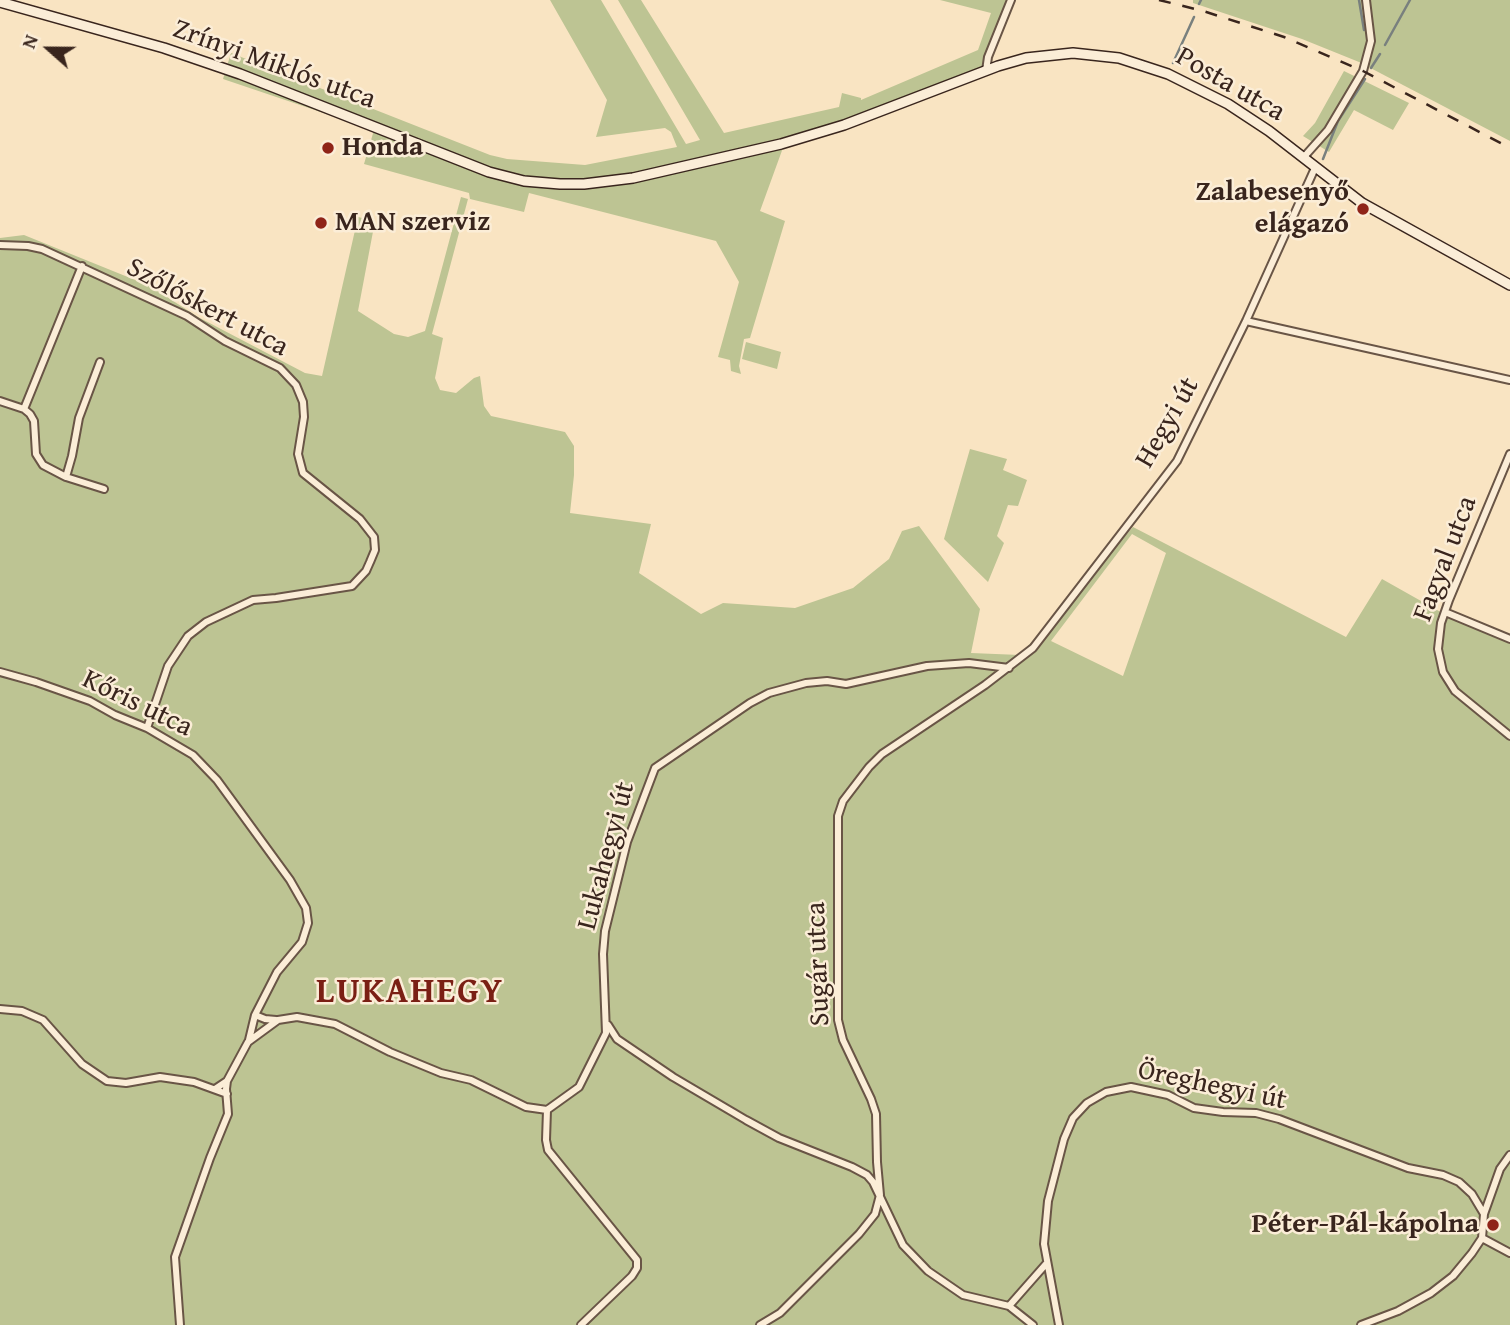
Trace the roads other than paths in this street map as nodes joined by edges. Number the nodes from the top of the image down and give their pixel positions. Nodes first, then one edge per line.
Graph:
1 (1011, 0) edge
2 (1366, 0) edge
3 (0, 2) edge
4 (986, 71) junction
5 (896, 106) joint
6 (1303, 158) junction
7 (1315, 168) junction
8 (0, 245) edge
9 (82, 266) junction
10 (1510, 285) edge
11 (1246, 321) junction
12 (100, 362) dead end
13 (1510, 380) edge
14 (0, 401) edge
15 (24, 410) junction
16 (1510, 454) edge
17 (66, 477) junction
18 (104, 488) dead end
19 (1444, 612) junction
20 (1510, 639) edge
21 (1009, 668) junction
22 (0, 673) edge
23 (147, 728) junction
24 (1510, 736) edge
25 (0, 1009) edge
26 (255, 1014) junction
27 (278, 1020) junction
28 (608, 1024) junction
29 (617, 1039) junction
30 (248, 1042) junction
31 (602, 1042) junction
32 (227, 1081) junction
33 (215, 1089) junction
34 (227, 1094) junction
35 (548, 1110) junction
36 (1510, 1156) edge
37 (880, 1195) junction
38 (1484, 1214) junction
39 (1482, 1238) junction
40 (1510, 1253) edge
41 (1046, 1264) junction
42 (1009, 1306) junction
43 (180, 1325) edge
44 (581, 1325) edge
45 (760, 1325) edge
46 (1033, 1325) edge
47 (1059, 1325) edge
48 (1361, 1325) edge

1 - 4 street
2 - 6 street
3 - 5 main road, Zrínyi Miklós utca
4 - 5 main road, Posta utca
4 - 6 main road, Posta utca
6 - 7 main road, Posta utca
7 - 10 main road, Posta utca
7 - 11 street, Hegyi út
8 - 9 street, Szőlőskert utca
9 - 15 street
9 - 23 street, Szőlőskert utca
11 - 13 street
11 - 21 street, Hegyi út
12 - 17 street
14 - 15 street
15 - 17 street
16 - 19 street, Fagyal utca
17 - 18 street
19 - 20 street
19 - 24 street, Fagyal utca
21 - 28 street, Lukahegyi út
21 - 37 street, Sugár utca
22 - 23 street, Kőris utca
23 - 26 street, Kőris utca
25 - 33 street
26 - 27 street
26 - 30 street
27 - 30 street
27 - 35 street
28 - 29 street
28 - 31 street, Lukahegyi út
29 - 31 street
29 - 37 street
30 - 32 street
31 - 35 street, Lukahegyi út
32 - 33 street
32 - 34 street
33 - 34 street
34 - 43 street
35 - 44 street
36 - 38 street
37 - 42 street
37 - 45 street
38 - 39 street
38 - 41 street, Öreghegyi út
39 - 40 street
39 - 48 street
41 - 42 street
41 - 47 street, Öreghegyi út
42 - 46 street

